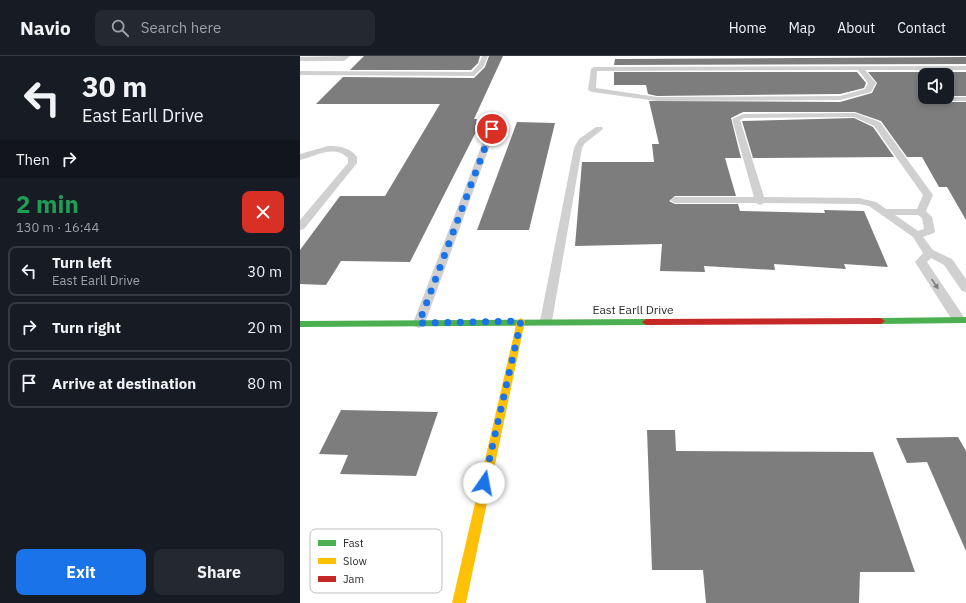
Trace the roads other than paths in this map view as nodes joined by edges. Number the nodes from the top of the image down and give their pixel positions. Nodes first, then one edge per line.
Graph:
1 (347, 56) edge
2 (485, 56) edge
3 (300, 59) edge
4 (966, 68) edge
5 (860, 69) junction
6 (300, 73) edge
7 (954, 99) edge
8 (966, 99) edge
9 (497, 115) dead end
10 (599, 129) dead end
11 (300, 157) edge
12 (676, 200) dead end
13 (760, 202) junction
14 (886, 212) junction
15 (921, 212) junction
16 (300, 227) edge
17 (916, 235) junction
18 (929, 253) junction
19 (966, 288) edge
20 (963, 320) edge
21 (521, 321) junction
22 (546, 321) junction
23 (419, 323) junction
24 (300, 324) edge
25 (459, 603) edge

1 - 3 lane
2 - 6 lane
4 - 5 lane
5 - 5 lane
7 - 8 lane
9 - 23 lane
10 - 22 lane
11 - 16 lane
12 - 13 lane
13 - 14 lane
13 - 15 lane
14 - 15 lane
14 - 17 lane
15 - 17 lane
17 - 18 lane
18 - 19 lane
18 -> 20 lane
20 - 22 street, East Earll Drive
21 - 22 street, East Earll Drive
21 - 23 street, East Earll Drive
21 - 25 street
23 - 24 street, East Earll Drive

